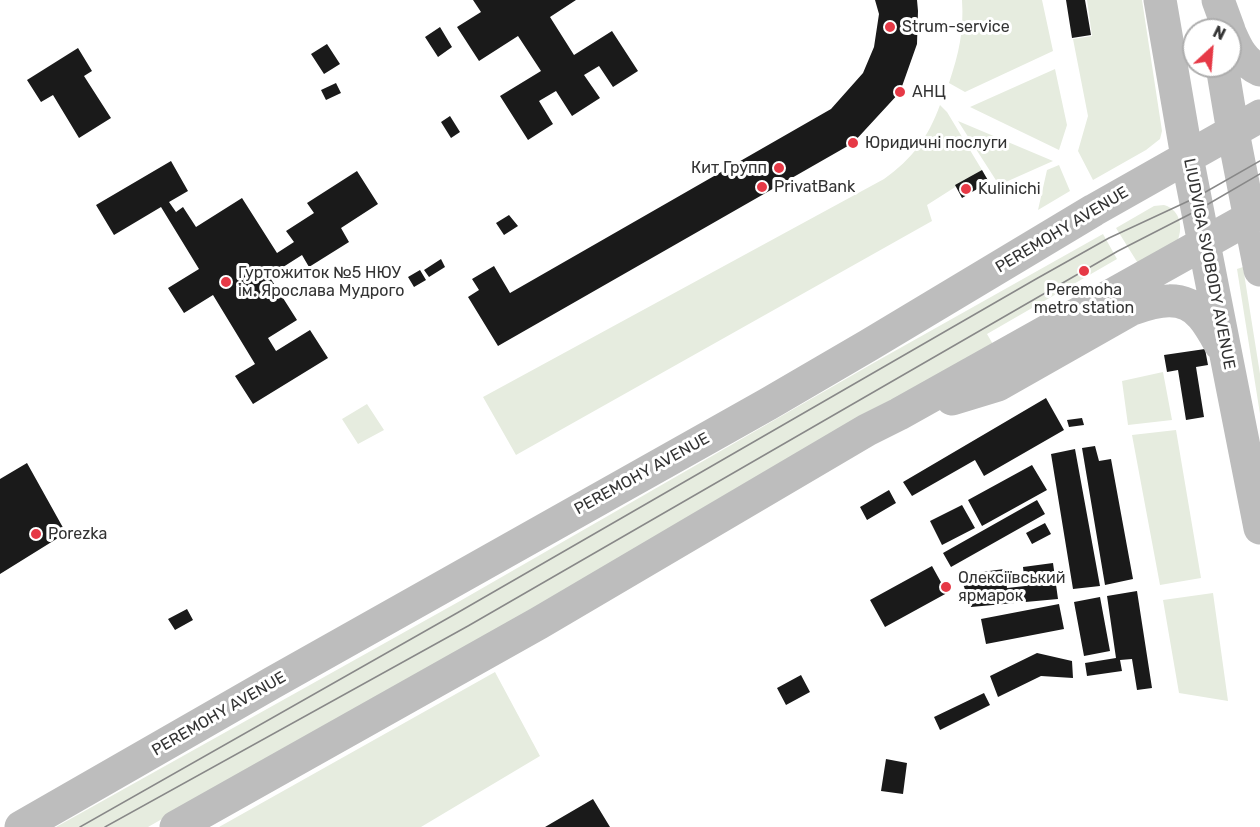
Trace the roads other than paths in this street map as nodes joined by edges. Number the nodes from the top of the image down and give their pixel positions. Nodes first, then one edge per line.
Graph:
1 (1160, 0) edge
2 (1211, 0) edge
3 (1218, 0) edge
4 (1214, 18) edge
5 (1224, 18) edge
6 (1242, 57) edge
7 (1260, 70) edge
8 (1227, 78) edge
9 (1246, 124) edge
10 (1187, 157) junction
11 (1255, 215) edge
12 (1205, 242) junction
13 (1260, 270) edge
14 (1226, 352) junction
15 (899, 414) junction
16 (1260, 528) edge
17 (21, 827) edge
18 (176, 827) edge

1 - 10 main road, LIUDVIGA SVOBODY AVENUE
2 - 4 main road
3 - 5 main road
6 - 7 main road
8 - 9 main road
9 - 10 main road, PEREMOHY AVENUE
9 - 11 main road
10 - 12 main road, LIUDVIGA SVOBODY AVENUE
10 - 17 main road, PEREMOHY AVENUE
11 - 12 main road
11 - 13 main road
12 - 14 main road, LIUDVIGA SVOBODY AVENUE
12 - 15 main road
14 - 15 main road
14 - 16 main road, LIUDVIGA SVOBODY AVENUE
15 - 18 main road

